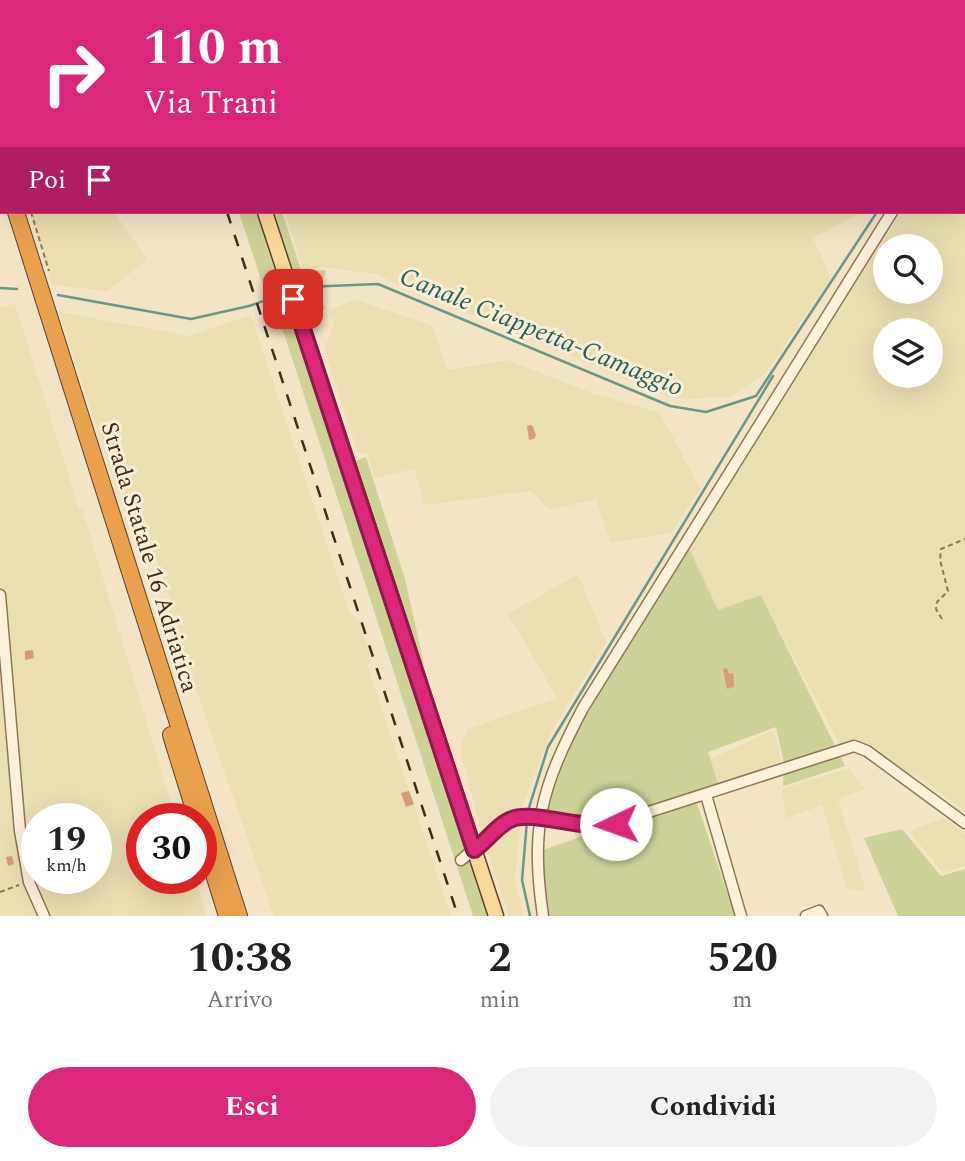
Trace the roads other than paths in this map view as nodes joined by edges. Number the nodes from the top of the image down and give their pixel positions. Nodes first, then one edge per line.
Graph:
1 (8, 214) edge
2 (17, 214) edge
3 (266, 214) edge
4 (891, 214) edge
5 (0, 595) edge
6 (706, 795) junction
7 (192, 803) edge
8 (531, 818) junction
9 (965, 823) edge
10 (474, 850) junction
11 (461, 860) dead end
12 (217, 884) edge
13 (44, 916) edge
14 (227, 916) edge
15 (239, 916) edge
16 (496, 916) edge
17 (543, 916) edge
18 (741, 916) edge
19 (806, 916) edge
20 (822, 916) edge

1 - 7 highway, Strada Statale 16 Adriatica
2 - 15 highway, Strada Statale 16 Adriatica
3 - 10 main road
4 - 8 street
5 - 13 street
6 - 8 street
6 - 9 street
6 - 18 street
8 - 10 street
8 - 17 street
10 - 11 street
10 - 16 main road
12 - 14 highway
19 - 20 street

